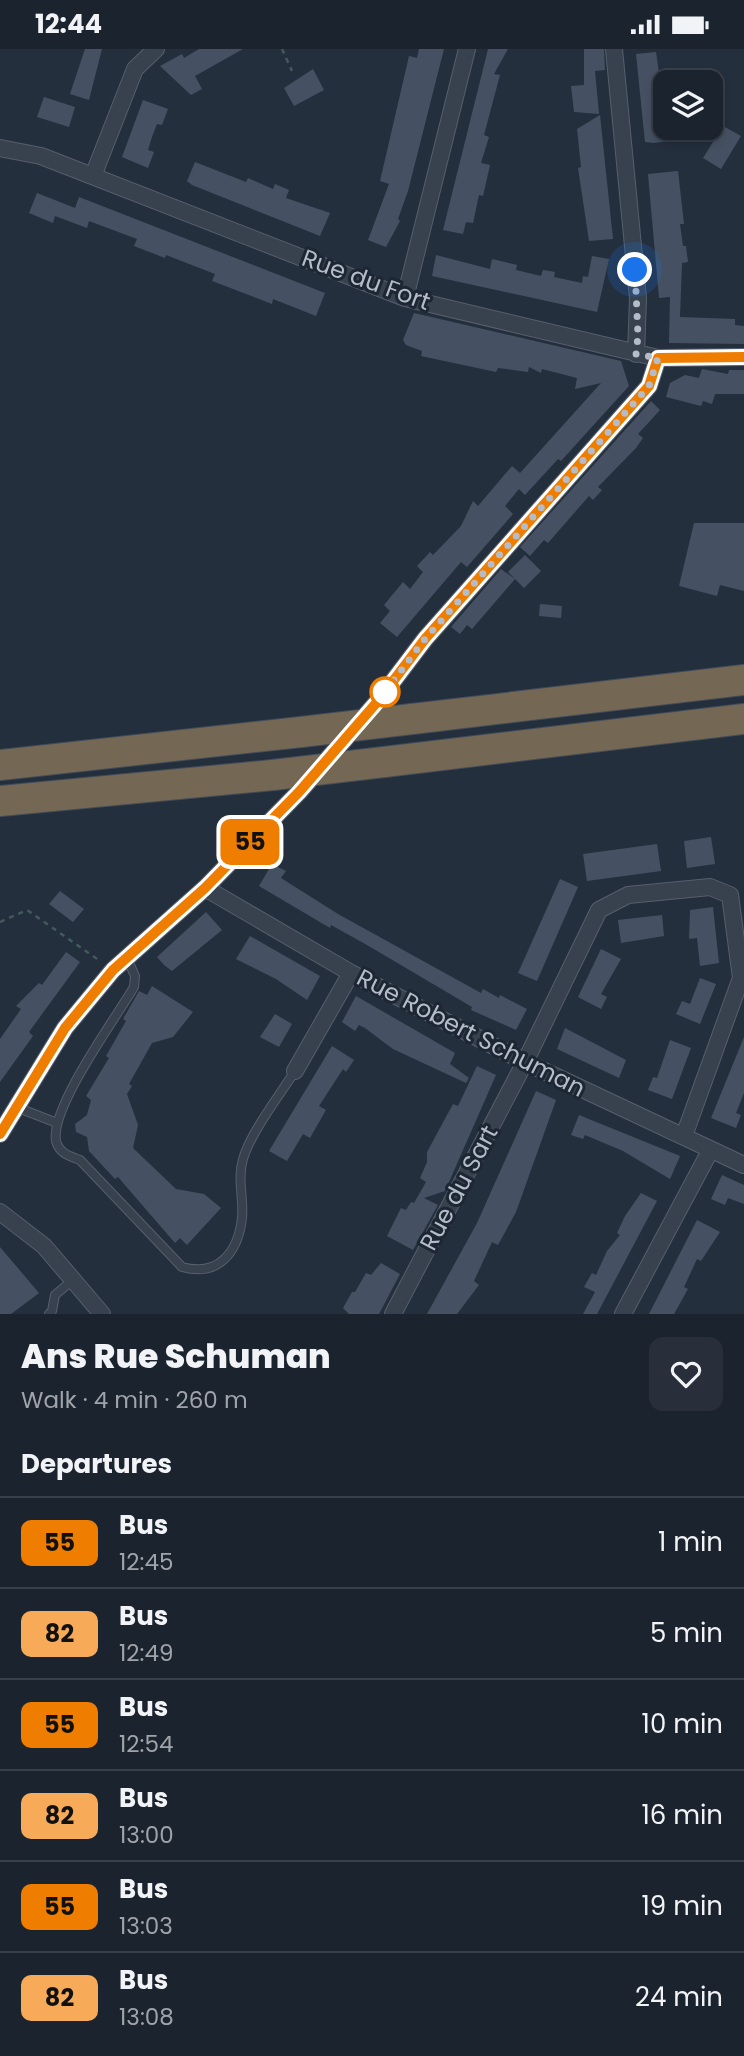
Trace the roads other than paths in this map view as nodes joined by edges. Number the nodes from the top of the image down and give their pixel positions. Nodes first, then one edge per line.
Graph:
1 (156, 49) edge
2 (467, 49) edge
3 (614, 49) edge
4 (0, 148) edge
5 (93, 176) junction
6 (405, 298) junction
7 (636, 354) junction
8 (744, 357) edge
9 (658, 358) junction
10 (744, 680) edge
11 (744, 719) edge
12 (0, 765) edge
13 (0, 801) edge
14 (205, 888) junction
15 (127, 958) junction
16 (351, 973) junction
17 (525, 1062) junction
18 (295, 1071) joint
19 (16, 1107) junction
20 (57, 1123) junction
21 (0, 1134) edge
22 (684, 1136) junction
23 (710, 1151) junction
24 (744, 1165) edge
25 (0, 1212) edge
26 (74, 1279) junction
27 (49, 1314) edge
28 (102, 1314) edge
29 (393, 1314) edge
30 (623, 1314) edge

1 - 5 street
2 - 6 street
3 - 7 street
4 - 5 street, Rue du Fort
5 - 6 street, Rue du Fort
6 - 7 street, Rue du Fort
7 - 9 street, Rue du Fort
8 - 9 street, Rue du Fort
9 - 14 street
10 - 12 highway, bridge
11 - 13 highway, bridge
14 - 15 street
14 - 16 street, Rue Robert Schuman
15 - 19 street
15 - 20 lane
16 - 17 street, Rue Robert Schuman
16 - 18 street
17 - 22 street, Rue Robert Schuman
17 - 22 street, Rue du Sart
17 - 29 street, Rue du Sart
18 - 20 lane
19 - 20 lane
19 - 21 street
22 - 23 street, Rue Robert Schuman
23 - 24 street, Rue Robert Schuman
23 - 30 street
25 - 26 street
26 - 27 lane
26 - 28 street

